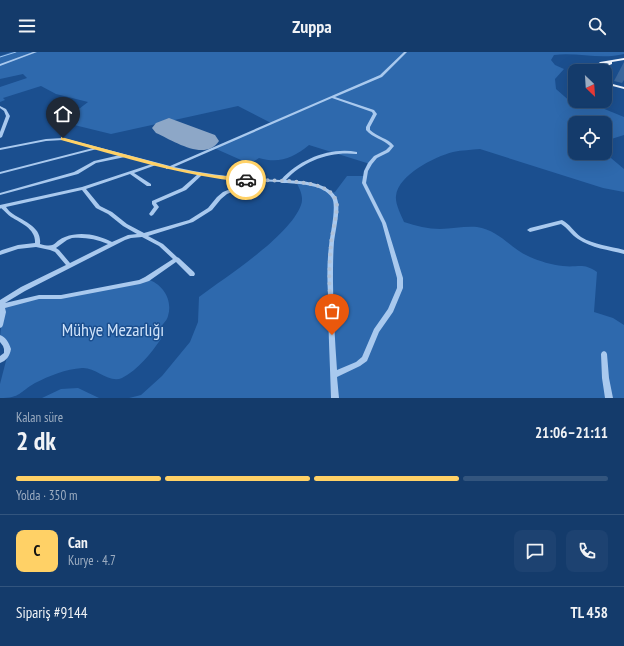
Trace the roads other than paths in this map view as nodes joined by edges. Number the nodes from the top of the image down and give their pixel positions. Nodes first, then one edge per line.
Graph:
1 (36, 52) edge
2 (406, 52) edge
3 (624, 60) edge
4 (600, 64) edge
5 (606, 64) edge
6 (0, 65) edge
7 (612, 86) edge
8 (624, 89) edge
9 (332, 97) junction
10 (0, 107) edge
11 (0, 137) edge
12 (99, 148) junction
13 (0, 149) edge
14 (356, 153) dead end
15 (126, 156) junction
16 (155, 164) junction
17 (168, 168) junction
18 (0, 172) edge
19 (131, 173) junction
20 (200, 175) junction
21 (254, 180) junction
22 (282, 182) junction
23 (149, 185) dead end
24 (83, 188) junction
25 (0, 194) edge
26 (1, 207) edge
27 (151, 214) dead end
28 (530, 230) dead end
29 (145, 235) junction
30 (111, 244) junction
31 (36, 245) junction
32 (50, 248) junction
33 (624, 252) edge
34 (0, 253) edge
35 (177, 259) junction
36 (70, 265) junction
37 (192, 274) dead end
38 (1, 304) edge
39 (0, 325) edge
40 (0, 338) edge
41 (604, 354) dead end
42 (0, 360) edge
43 (333, 375) junction
44 (335, 398) edge
45 (609, 398) edge

1 - 6 street
2 - 9 street
3 - 4 main road
3 - 5 main road
7 - 8 main road
9 - 17 street
9 - 43 street
10 - 11 street
12 - 13 street
12 - 15 street
12 - 18 street
14 - 22 street
15 - 16 street
15 - 25 street
16 - 17 street
16 - 19 street
17 - 20 street
19 - 23 street
19 - 24 street
20 - 21 street
20 - 27 street
21 - 22 street
21 - 29 street
22 - 43 street
24 - 26 street
24 - 29 street
26 - 31 street
28 - 33 street
29 - 30 street
29 - 35 street
30 - 32 street
30 - 36 street
31 - 32 street
31 - 34 street
32 - 36 street
35 - 37 street
35 - 38 street
36 - 38 street
38 - 39 street
40 - 42 street
41 - 45 street
43 - 44 street

